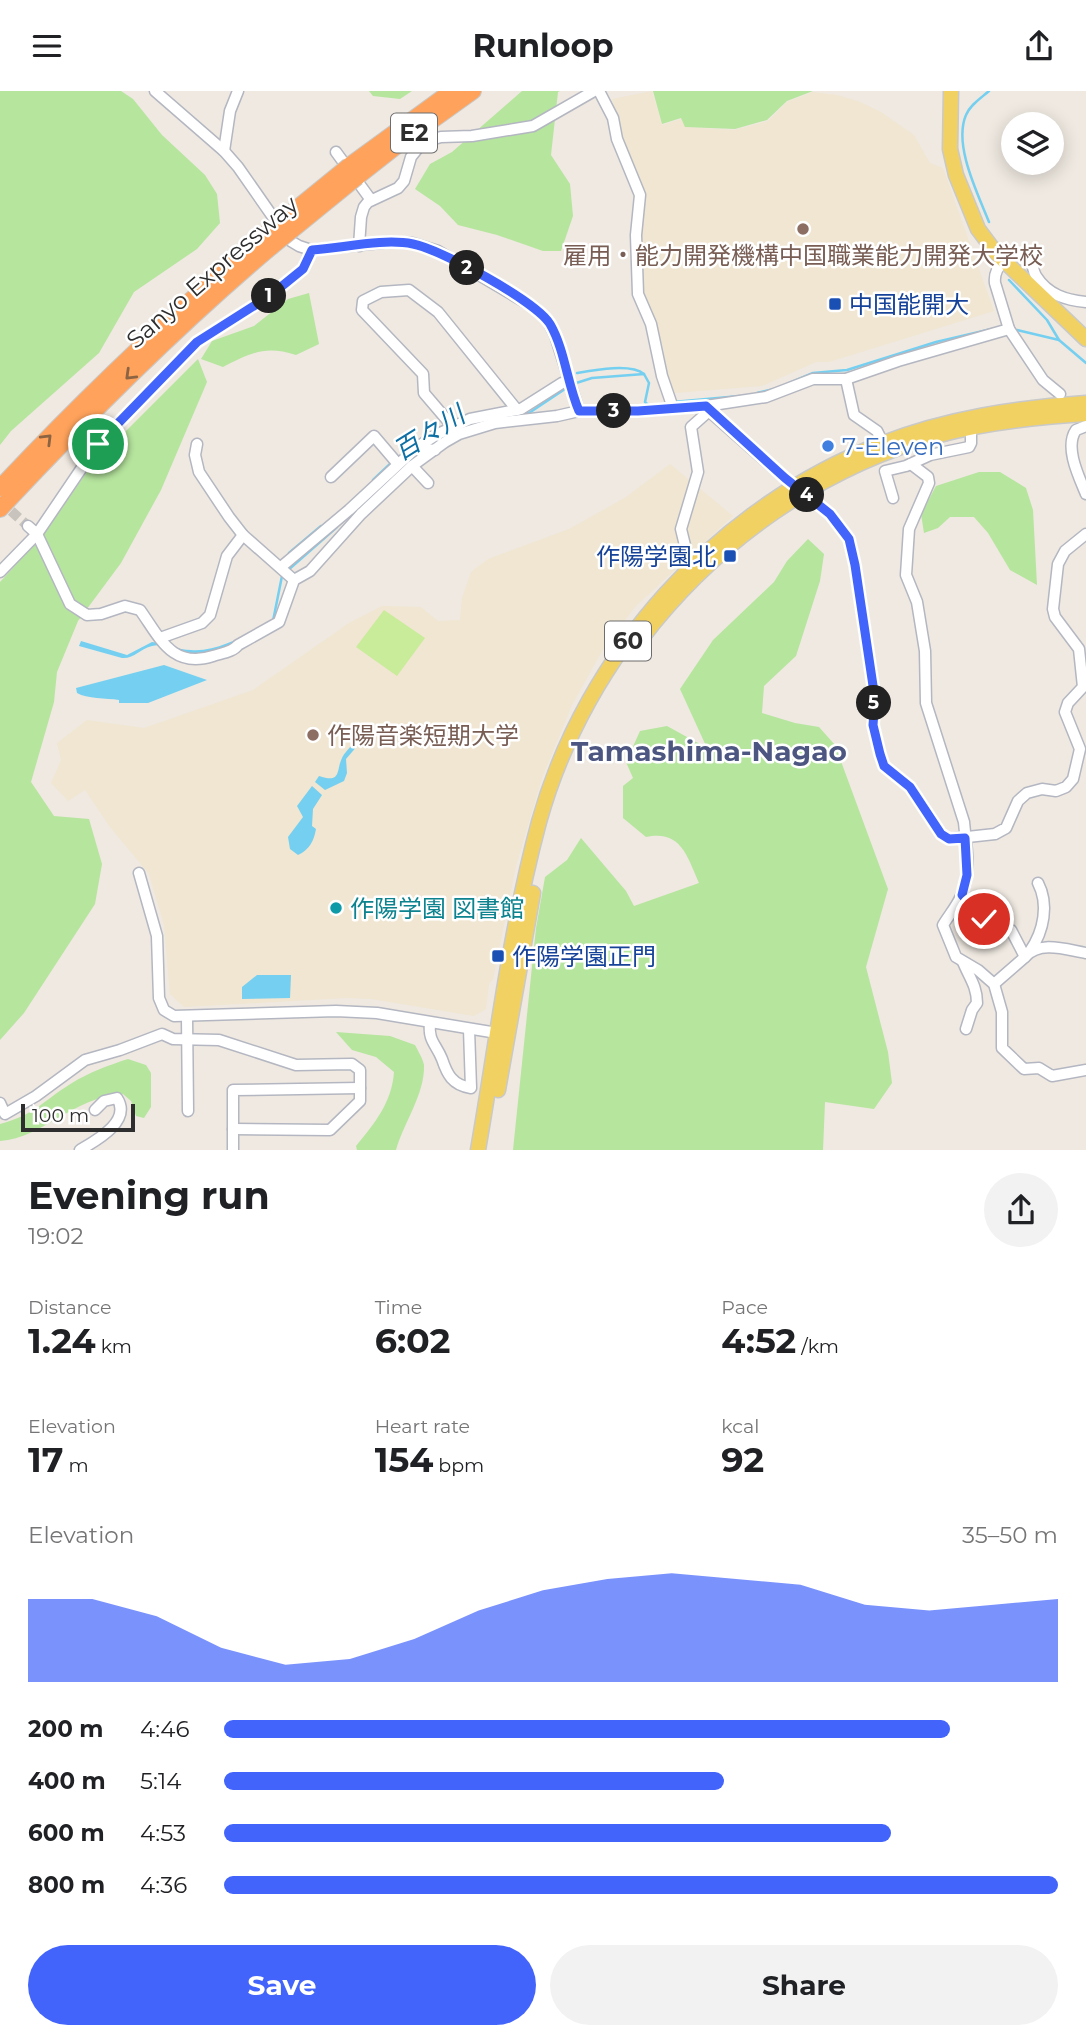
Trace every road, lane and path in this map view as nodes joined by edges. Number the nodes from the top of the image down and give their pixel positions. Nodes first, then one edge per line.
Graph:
1 (155, 91) edge
2 (238, 91) edge
3 (452, 91) edge
4 (473, 91) edge
5 (596, 91) edge
6 (951, 91) edge
7 (224, 151) junction
8 (336, 152) dead end
9 (353, 172) junction
10 (371, 200) junction
11 (267, 242) junction
12 (359, 246) junction
13 (312, 250) junction
14 (1004, 261) junction
15 (1086, 302) edge
16 (1009, 329) junction
17 (1086, 339) edge
18 (846, 379) junction
19 (569, 384) junction
20 (1060, 394) dead end
21 (1086, 403) edge
22 (672, 406) junction
23 (707, 409) junction
24 (519, 411) junction
25 (579, 411) junction
26 (1086, 414) edge
27 (451, 425) junction
28 (1086, 426) edge
29 (971, 428) junction
30 (883, 443) junction
31 (197, 444) dead end
32 (418, 448) junction
33 (433, 450) junction
34 (395, 461) junction
35 (911, 464) junction
36 (412, 466) junction
37 (331, 477) dead end
38 (428, 483) dead end
39 (0, 488) edge
40 (799, 489) junction
41 (1086, 494) edge
42 (893, 498) dead end
43 (0, 509) edge
44 (357, 510) junction
45 (33, 530) junction
46 (1086, 534) edge
47 (243, 535) junction
48 (690, 566) junction
49 (0, 572) edge
50 (286, 573) junction
51 (162, 642) junction
52 (1083, 654) edge
53 (1084, 688) edge
54 (965, 838) junction
55 (139, 873) dead end
56 (1038, 883) dead end
57 (962, 895) junction
58 (1086, 953) edge
59 (1028, 954) junction
60 (963, 962) junction
61 (994, 984) junction
62 (187, 1017) junction
63 (430, 1023) junction
64 (966, 1028) dead end
65 (469, 1029) junction
66 (503, 1034) junction
67 (188, 1039) junction
68 (1086, 1070) edge
69 (360, 1088) junction
70 (0, 1103) edge
71 (95, 1110) dead end
72 (188, 1111) dead end
73 (233, 1129) junction
74 (80, 1150) edge
75 (233, 1150) edge
76 (478, 1150) edge
77 (488, 1150) edge

1 - 7 street
2 - 7 street
3 - 9 highway, Sanyo Expressway / E2
4 - 9 highway, Sanyo Expressway / E2
5 - 10 street
5 - 22 street
6 - 14 main road
7 - 13 street
8 - 10 street
9 - 11 highway, Sanyo Expressway / E2, bridge
10 - 12 street
39 -> 11 highway, Sanyo Expressway / E2
11 -> 43 highway, Sanyo Expressway / E2
12 - 13 street
12 - 19 street
13 - 45 street
14 - 15 street
14 - 16 street
14 - 17 main road
16 - 18 street
16 - 20 street
18 - 23 street
18 - 30 street
19 - 24 street
19 - 25 street
21 - 30 main road, 60
22 - 23 street
22 - 25 street
23 - 40 street
23 - 48 street
24 - 25 street
24 - 27 street
24 - 27 street
24 - 33 street
26 - 29 main road, 60
27 - 32 street
28 - 41 street
29 - 35 street
29 - 40 main road, 60
30 - 40 main road, 60
31 - 47 street
32 - 33 street
32 - 34 street
33 - 36 street
34 - 37 street
34 - 44 street
35 - 42 street
35 - 54 street
36 - 38 street
36 - 44 street
40 - 48 main road, 60
40 - 54 street
40 - 66 main road, 60
44 - 50 street
44 - 50 street
45 - 49 street
45 - 51 street
46 - 52 street
47 - 50 street
47 - 51 street
48 - 66 main road, 60
50 - 51 street
52 - 53 street
53 - 54 street
54 - 57 street
55 - 62 street
56 - 59 street
57 - 59 street
57 - 60 street
58 - 59 street
59 - 61 street
60 - 61 street
60 - 64 street
61 - 68 street
62 - 63 street
62 - 67 street
63 - 65 street
63 - 65 street
65 - 66 street
66 - 76 main road, 60
66 - 77 main road, 60
67 - 69 street
67 - 70 street
67 - 72 street
69 - 73 street
69 - 73 street
71 - 74 street
73 - 75 street

